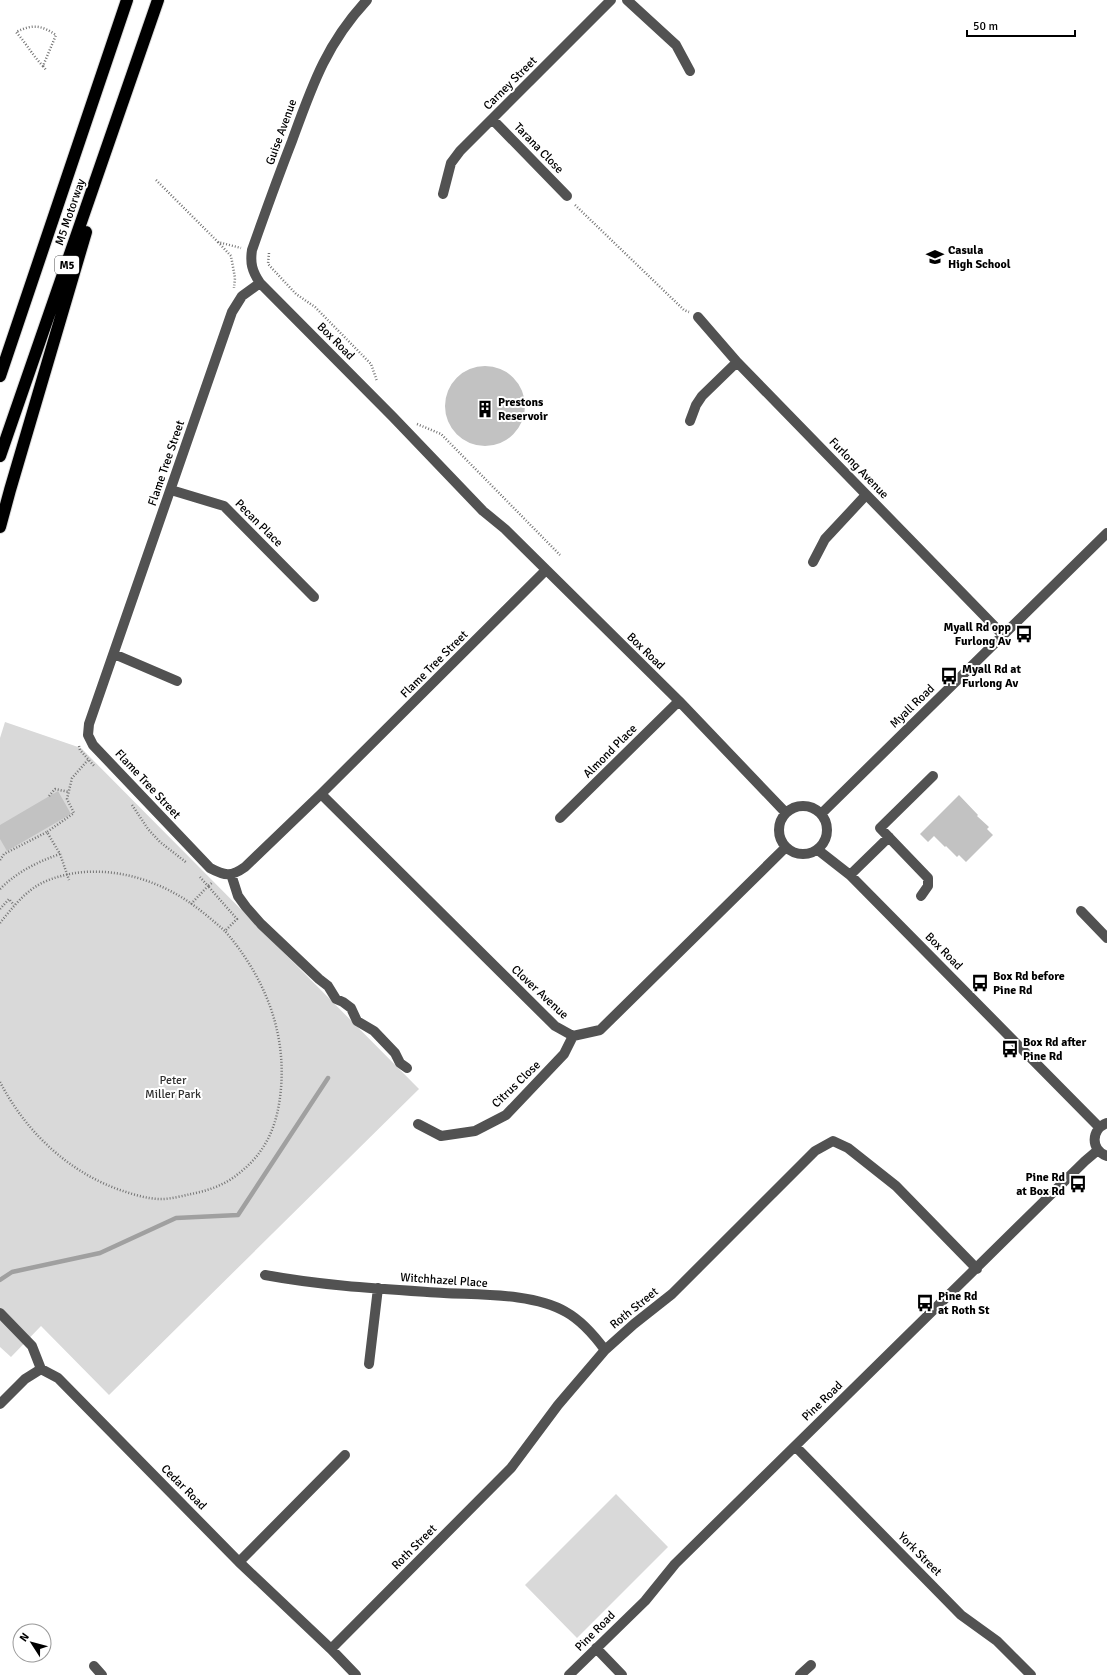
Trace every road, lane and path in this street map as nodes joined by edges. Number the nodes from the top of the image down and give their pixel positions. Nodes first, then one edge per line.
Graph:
1 (127, 0) edge
2 (158, 0) edge
3 (367, 0) edge
4 (612, 0) edge
5 (627, 0) edge
6 (43, 66) junction
7 (46, 70) dead end
8 (690, 72) dead end
9 (134, 74) junction
10 (492, 119) junction
11 (156, 180) dead end
12 (443, 194) dead end
13 (567, 196) joint
14 (234, 247) dead end
15 (269, 253) dead end
16 (260, 283) junction
17 (698, 317) joint
18 (737, 362) junction
19 (0, 376) edge
20 (376, 381) dead end
21 (690, 421) dead end
22 (415, 423) dead end
23 (0, 456) edge
24 (171, 490) junction
25 (866, 495) junction
26 (0, 527) edge
27 (1107, 533) edge
28 (560, 555) dead end
29 (813, 562) dead end
30 (545, 571) junction
31 (314, 597) dead end
32 (1003, 635) junction
33 (114, 654) junction
34 (177, 681) dead end
35 (679, 701) junction
36 (88, 760) dead end
37 (933, 776) dead end
38 (69, 792) junction
39 (321, 794) junction
40 (49, 796) dead end
41 (786, 814) junction
42 (821, 814) junction
43 (560, 818) dead end
44 (47, 832) junction
45 (889, 837) junction
46 (786, 847) junction
47 (818, 850) junction
48 (60, 854) junction
49 (0, 860) edge
50 (68, 874) junction
51 (226, 874) junction
52 (850, 875) junction
53 (69, 880) dead end
54 (208, 886) junction
55 (0, 889) edge
56 (921, 896) dead end
57 (191, 904) junction
58 (14, 905) junction
59 (0, 909) edge
60 (1081, 911) dead end
61 (0, 923) edge
62 (225, 931) junction
63 (1107, 938) edge
64 (573, 1036) junction
65 (407, 1068) dead end
66 (0, 1082) edge
67 (418, 1124) dead end
68 (1103, 1125) edge
69 (1103, 1153) edge
70 (977, 1268) junction
71 (265, 1275) dead end
72 (378, 1288) junction
73 (0, 1313) edge
74 (605, 1350) junction
75 (369, 1364) dead end
76 (41, 1368) junction
77 (0, 1404) edge
78 (795, 1446) junction
79 (345, 1456) dead end
80 (239, 1562) junction
81 (331, 1648) junction
82 (596, 1648) junction
83 (811, 1665) dead end
84 (94, 1666) dead end
85 (102, 1675) edge
86 (356, 1675) edge
87 (569, 1675) edge
88 (622, 1675) edge
89 (800, 1675) edge
90 (1031, 1675) edge

1 - 19 highway, M5 Motorway / M5
2 - 9 highway, M5 Motorway / M5
3 - 16 street, Guise Avenue
4 - 10 street, Carney Street
5 - 8 street
6 - 6 path
6 - 7 path
9 - 23 highway, M5 Motorway / M5
9 - 26 highway
10 - 12 street, Carney Street
10 - 13 street, Tarana Close
11 - 14 path
13 - 17 path
15 - 20 path
16 - 24 street, Flame Tree Street
16 - 30 street, Box Road
17 - 18 street, Furlong Avenue
18 - 21 street
18 - 25 street, Furlong Avenue
22 - 28 path
24 - 31 street, Pecan Place
24 - 33 street, Flame Tree Street
25 - 29 street
25 - 32 street, Furlong Avenue
27 - 32 street, Myall Road
30 - 35 street, Box Road
30 - 39 street, Flame Tree Street
32 - 42 street, Myall Road
33 - 34 street
33 - 51 street, Flame Tree Street
35 - 41 street, Box Road
35 - 43 street, Almond Place
36 - 38 path
37 - 45 street
38 - 40 path
38 - 44 path
39 - 51 street, Flame Tree Street
39 - 64 street, Clover Avenue
41 - 42 street
41 - 46 street
42 - 47 street
44 - 48 path
44 - 49 path
45 - 52 street
45 - 56 street
46 - 47 street
46 - 64 street
47 - 52 street, Box Road
48 - 50 path
48 - 55 path
50 - 53 path
50 - 57 path
50 - 58 path
51 - 54 path
51 - 65 street
52 - 68 street, Box Road
54 - 57 path
54 - 62 path
57 - 62 path
58 - 59 path
58 - 61 path
60 - 63 street
62 - 66 path
64 - 67 street, Citrus Close
68 - 69 street
69 - 70 street, Pine Road
70 - 74 street, Roth Street
70 - 78 street, Pine Road
71 - 72 street, Witchhazel Place
72 - 74 street, Witchhazel Place
72 - 75 street
73 - 76 street
74 - 81 street, Roth Street
76 - 77 street
76 - 80 street, Cedar Road
78 - 82 street, Pine Road
78 - 90 street, York Street
79 - 80 street
80 - 81 street, Cedar Road
81 - 86 street, Cedar Road
82 - 87 street, Pine Road
82 - 88 street
83 - 89 street
84 - 85 street

